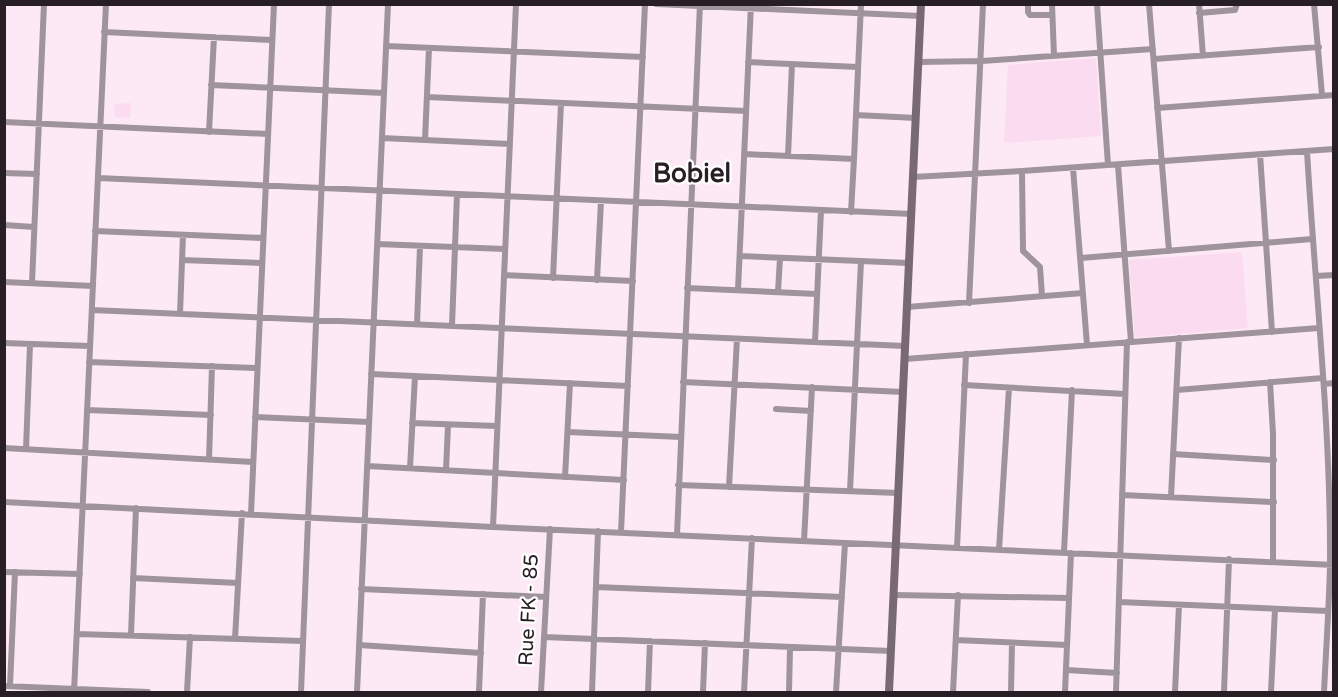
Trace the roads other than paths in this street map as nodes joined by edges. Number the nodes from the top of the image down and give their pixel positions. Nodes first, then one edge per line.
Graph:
1 (44, 4) edge
2 (105, 4) edge
3 (274, 4) edge
4 (329, 4) edge
5 (388, 4) edge
6 (516, 4) edge
7 (645, 4) edge
8 (656, 4) edge
9 (861, 4) edge
10 (921, 4) edge
11 (983, 4) edge
12 (1028, 4) edge
13 (1052, 4) edge
14 (1097, 4) edge
15 (1149, 4) edge
16 (1199, 4) edge
17 (1238, 4) edge
18 (1314, 4) edge
19 (700, 6) edge
20 (751, 7) edge
21 (1200, 13) junction
22 (860, 14) junction
23 (1052, 15) junction
24 (921, 16) junction
25 (104, 32) junction
26 (214, 37) junction
27 (272, 40) junction
28 (386, 46) junction
29 (1318, 47) junction
30 (429, 48) junction
31 (1153, 49) junction
32 (514, 52) junction
33 (1101, 53) junction
34 (1054, 56) junction
35 (1203, 56) junction
36 (643, 57) junction
37 (1154, 59) junction
38 (982, 61) junction
39 (748, 62) junction
40 (919, 62) junction
41 (792, 64) junction
42 (858, 67) junction
43 (211, 85) junction
44 (270, 88) junction
45 (325, 90) junction
46 (384, 93) junction
47 (1334, 94) edge
48 (1322, 95) junction
49 (427, 97) junction
50 (512, 100) junction
51 (561, 103) junction
52 (640, 106) junction
53 (1157, 108) junction
54 (695, 109) junction
55 (746, 111) junction
56 (856, 115) junction
57 (916, 118) junction
58 (4, 123) edge
59 (39, 124) junction
60 (100, 127) junction
61 (209, 132) junction
62 (268, 134) junction
63 (382, 138) junction
64 (425, 140) junction
65 (510, 144) junction
66 (1334, 149) edge
67 (1307, 151) junction
68 (744, 154) junction
69 (1260, 154) junction
70 (788, 156) junction
71 (854, 159) junction
72 (1161, 161) junction
73 (1108, 165) junction
74 (1118, 165) junction
75 (1072, 168) junction
76 (1022, 171) junction
77 (4, 173) edge
78 (37, 174) junction
79 (975, 174) junction
80 (913, 177) junction
81 (98, 178) junction
82 (265, 186) junction
83 (321, 188) junction
84 (379, 191) junction
85 (458, 194) junction
86 (507, 196) junction
87 (557, 199) junction
88 (601, 201) junction
89 (636, 202) junction
90 (691, 205) junction
91 (742, 207) junction
92 (821, 210) junction
93 (851, 212) junction
94 (912, 214) junction
95 (4, 225) edge
96 (34, 227) junction
97 (95, 231) junction
98 (183, 234) junction
99 (263, 238) junction
100 (1312, 239) junction
101 (1266, 242) junction
102 (377, 244) junction
103 (420, 246) junction
104 (455, 247) junction
105 (505, 249) junction
106 (1169, 251) junction
107 (1125, 254) junction
108 (740, 256) junction
109 (780, 258) junction
110 (1081, 258) junction
111 (819, 259) junction
112 (182, 260) junction
113 (861, 261) junction
114 (262, 263) junction
115 (909, 263) junction
116 (504, 275) junction
117 (1334, 275) edge
118 (1316, 276) junction
119 (553, 278) junction
120 (597, 280) junction
121 (633, 281) junction
122 (4, 282) edge
123 (32, 283) junction
124 (93, 286) junction
125 (687, 288) junction
126 (738, 290) junction
127 (778, 292) junction
128 (1083, 293) junction
129 (818, 294) junction
130 (1042, 296) junction
131 (969, 303) junction
132 (907, 307) junction
133 (92, 310) junction
134 (180, 314) junction
135 (260, 317) junction
136 (316, 320) junction
137 (373, 322) junction
138 (417, 324) junction
139 (452, 326) junction
140 (502, 328) junction
141 (1319, 328) junction
142 (1272, 332) junction
143 (630, 334) junction
144 (685, 336) junction
145 (1179, 338) junction
146 (737, 339) junction
147 (815, 342) junction
148 (1129, 342) junction
149 (4, 343) edge
150 (30, 344) junction
151 (858, 344) junction
152 (1087, 345) junction
153 (90, 346) junction
154 (905, 346) junction
155 (966, 354) junction
156 (905, 359) junction
157 (89, 362) junction
158 (212, 366) junction
159 (257, 368) junction
160 (371, 374) junction
161 (414, 376) junction
162 (499, 381) junction
163 (1324, 381) junction
164 (683, 382) junction
165 (1270, 382) junction
166 (570, 383) junction
167 (735, 383) junction
168 (1334, 383) edge
169 (964, 385) junction
170 (628, 386) junction
171 (812, 387) junction
172 (1009, 388) junction
173 (856, 390) junction
174 (1072, 390) junction
175 (1177, 390) junction
176 (903, 392) junction
177 (1125, 394) junction
178 (776, 409) dead end
179 (87, 410) junction
180 (811, 411) junction
181 (211, 415) junction
182 (255, 417) junction
183 (312, 419) junction
184 (369, 422) junction
185 (412, 423) junction
186 (448, 425) junction
187 (497, 426) junction
188 (568, 432) junction
189 (626, 434) junction
190 (681, 437) junction
191 (4, 448) edge
192 (26, 449) junction
193 (85, 452) junction
194 (1173, 454) junction
195 (210, 460) junction
196 (1274, 460) junction
197 (253, 462) junction
198 (367, 466) junction
199 (410, 468) junction
200 (446, 470) junction
201 (495, 473) junction
202 (565, 477) junction
203 (624, 480) junction
204 (678, 485) junction
205 (729, 486) junction
206 (806, 490) junction
207 (850, 491) junction
208 (899, 493) junction
209 (1122, 495) junction
210 (1171, 497) junction
211 (4, 501) edge
212 (1274, 502) junction
213 (83, 505) junction
214 (136, 508) junction
215 (242, 513) junction
216 (251, 514) junction
217 (308, 516) junction
218 (364, 519) junction
219 (492, 527) junction
220 (550, 529) junction
221 (598, 531) junction
222 (621, 532) junction
223 (677, 535) junction
224 (752, 538) junction
225 (804, 541) junction
226 (845, 543) junction
227 (896, 546) junction
228 (957, 548) junction
229 (999, 550) junction
230 (1068, 552) junction
231 (1120, 554) junction
232 (1229, 559) junction
233 (1273, 561) junction
234 (1332, 565) edge
235 (4, 572) edge
236 (15, 572) junction
237 (80, 574) junction
238 (133, 578) junction
239 (238, 584) junction
240 (596, 586) junction
241 (361, 588) junction
242 (749, 593) junction
243 (483, 594) junction
244 (894, 595) junction
245 (958, 595) junction
246 (546, 597) junction
247 (842, 597) junction
248 (1069, 598) junction
249 (1119, 602) junction
250 (1179, 605) junction
251 (1227, 607) junction
252 (1275, 609) junction
253 (1328, 611) junction
254 (8, 632) edge
255 (77, 634) junction
256 (131, 635) junction
257 (190, 637) junction
258 (544, 637) junction
259 (235, 639) junction
260 (594, 639) junction
261 (956, 640) junction
262 (303, 641) junction
263 (650, 641) junction
264 (705, 643) junction
265 (1012, 643) junction
266 (359, 645) junction
267 (746, 645) junction
268 (1067, 645) junction
269 (790, 647) junction
270 (839, 648) junction
271 (891, 651) junction
272 (481, 653) junction
273 (1066, 670) junction
274 (1117, 673) junction
275 (7, 686) edge
276 (74, 691) edge
277 (148, 693) edge
278 (187, 693) edge
279 (301, 693) edge
280 (357, 693) edge
281 (479, 693) edge
282 (541, 693) edge
283 (592, 693) edge
284 (648, 693) edge
285 (703, 693) edge
286 (744, 693) edge
287 (789, 693) edge
288 (836, 693) edge
289 (889, 693) edge
290 (953, 693) edge
291 (1011, 693) edge
292 (1065, 693) edge
293 (1116, 693) edge
294 (1175, 693) edge
295 (1224, 693) edge
296 (1271, 693) edge
297 (1324, 693) edge

1 - 59 street
2 - 25 street
3 - 27 street
4 - 45 street
5 - 28 street
6 - 32 street
7 - 36 street
8 - 19 street
9 - 22 street
10 - 24 street
11 - 38 street
12 - 23 street
13 - 23 street
14 - 33 street
15 - 31 street
16 - 21 street
17 - 21 street
18 - 29 street
19 - 20 street
19 - 54 street
20 - 22 street
20 - 39 street
21 - 35 street
22 - 24 street
22 - 42 street
23 - 34 street
24 - 40 street
25 - 26 street
25 - 60 street
26 - 27 street
26 - 43 street
27 - 44 street
28 - 30 street
28 - 46 street
29 - 35 street
29 - 48 street
30 - 32 street
30 - 49 street
31 - 33 street
31 - 37 street
32 - 36 street
32 - 50 street
33 - 34 street
33 - 73 street
34 - 38 street
35 - 37 street
36 - 52 street
37 - 53 street
38 - 40 street
38 - 79 street
39 - 41 street
39 - 55 street
40 - 57 street
41 - 42 street
41 - 70 street
42 - 56 street
43 - 44 street
43 - 61 street
44 - 45 street
44 - 62 street
45 - 46 street
45 - 83 street
46 - 63 street
47 - 48 street
48 - 53 street
49 - 50 street
49 - 64 street
50 - 51 street
50 - 65 street
51 - 52 street
51 - 87 street
52 - 54 street
52 - 89 street
53 - 72 street
54 - 55 street
54 - 90 street
55 - 68 street
56 - 57 street
56 - 71 street
57 - 80 street
58 - 59 street
59 - 60 street
59 - 78 street
60 - 61 street
60 - 81 street
61 - 62 street
62 - 82 street
63 - 64 street
63 - 84 street
64 - 65 street
65 - 86 street
66 - 67 street
67 - 69 street
67 - 100 street
68 - 70 street
68 - 91 street
69 - 72 street
69 - 101 street
70 - 71 street
71 - 93 street
72 - 74 street
72 - 106 street
73 - 74 street
73 - 75 street
74 - 107 street
75 - 76 street
75 - 110 street
76 - 79 street
76 - 130 street
77 - 78 street
78 - 96 street
79 - 80 street
79 - 131 street
80 - 94 street
81 - 82 street
81 - 97 street
82 - 83 street
82 - 99 street
83 - 84 street
83 - 136 street
84 - 85 street
84 - 102 street
85 - 86 street
85 - 104 street
86 - 87 street
86 - 105 street
87 - 88 street
87 - 119 street
88 - 89 street
88 - 120 street
89 - 90 street
89 - 121 street
90 - 91 street
90 - 125 street
91 - 92 street
91 - 108 street
92 - 93 street
92 - 111 street
93 - 94 street
94 - 115 street
95 - 96 street
96 - 123 street
97 - 98 street
97 - 124 street
98 - 99 street
98 - 112 street
99 - 114 street
100 - 101 street
100 - 118 street
101 - 106 street
101 - 142 street
102 - 103 street
102 - 137 street
103 - 104 street
103 - 138 street
104 - 105 street
104 - 139 street
105 - 116 street
106 - 107 street
107 - 110 street
107 - 148 street
108 - 109 street
108 - 126 street
109 - 111 street
109 - 127 street
110 - 128 street
111 - 113 street
111 - 129 street
112 - 114 street
112 - 134 street
113 - 115 street
113 - 151 street
114 - 135 street
115 - 132 street
116 - 119 street
116 - 140 street
117 - 118 street
118 - 141 street
119 - 120 street
120 - 121 street
121 - 143 street
122 - 123 street
123 - 124 street
124 - 133 street
125 - 126 street
125 - 144 street
126 - 127 street
127 - 129 street
128 - 130 street
128 - 152 street
129 - 147 street
130 - 131 street
131 - 132 street
132 - 154 street
133 - 134 street
133 - 153 street
134 - 135 street
135 - 136 street
135 - 159 street
136 - 137 street
136 - 183 street
137 - 138 street
137 - 160 street
138 - 139 street
139 - 140 street
140 - 143 street
140 - 162 street
141 - 142 street
141 - 163 street
142 - 145 street
143 - 144 street
143 - 170 street
144 - 146 street
144 - 164 street
145 - 148 street
145 - 175 street
146 - 147 street
146 - 167 street
147 - 151 street
148 - 152 street
148 - 177 street
149 - 150 street
150 - 153 street
150 - 192 street
151 - 154 street
151 - 173 street
152 - 155 street
153 - 157 street
154 - 156 street
155 - 156 street
155 - 169 street
156 - 176 street
157 - 158 street
157 - 179 street
158 - 159 street
158 - 181 street
159 - 182 street
160 - 161 street
160 - 184 street
161 - 162 street
161 - 185 street
162 - 166 street
162 - 187 street
163 - 165 street
163 - 168 street
163 - 234 street
164 - 167 street
164 - 190 street
165 - 175 street
165 - 196 street
166 - 170 street
166 - 188 street
167 - 171 street
167 - 205 street
169 - 172 street
169 - 228 street
170 - 189 street
171 - 173 street
171 - 180 street
172 - 174 street
172 - 229 street
173 - 176 street
173 - 207 street
174 - 177 street
174 - 230 street
175 - 194 street
176 - 208 street
177 - 209 street
178 - 180 street
179 - 181 street
179 - 193 street
180 - 206 street
181 - 195 street
182 - 183 street
182 - 197 street
183 - 184 street
183 - 217 street
184 - 198 street
185 - 186 street
185 - 199 street
186 - 187 street
186 - 200 street
187 - 201 street
188 - 189 street
188 - 202 street
189 - 190 street
189 - 203 street
190 - 204 street
191 - 192 street
192 - 193 street
193 - 195 street
193 - 213 street
194 - 196 street
194 - 210 street
195 - 197 street
196 - 212 street
197 - 216 street
198 - 199 street
198 - 218 street
199 - 200 street
200 - 201 street
201 - 202 street
201 - 219 street
202 - 203 street
203 - 222 street
204 - 205 street
204 - 223 street
205 - 206 street
206 - 207 street
206 - 225 street
207 - 208 street
208 - 227 street
209 - 210 street
209 - 231 street
210 - 212 street
211 - 213 street
212 - 233 street
213 - 214 street
213 - 237 street
214 - 215 street
214 - 238 street
215 - 216 street
215 - 239 street
216 - 217 street
217 - 218 street
217 - 262 street
218 - 219 street
218 - 241 street
219 - 220 street
220 - 221 street
220 - 246 street, Rue FK - 85
221 - 222 street
221 - 240 street
222 - 223 street
223 - 224 street
224 - 225 street
224 - 242 street
225 - 226 street
226 - 227 street
226 - 247 street
227 - 228 street
227 - 244 street
228 - 229 street
229 - 230 street
230 - 231 street
230 - 248 street
231 - 232 street
231 - 249 street
232 - 233 street
232 - 251 street
233 - 234 street
234 - 253 street
235 - 236 street
236 - 237 street
236 - 254 street
237 - 255 street
238 - 239 street
238 - 256 street
239 - 259 street
240 - 242 street
240 - 260 street
241 - 243 street
241 - 266 street
242 - 247 street
242 - 267 street
243 - 246 street
243 - 272 street
244 - 245 street
244 - 271 street
245 - 248 street
245 - 261 street
246 - 258 street, Rue FK - 85
247 - 270 street
248 - 268 street
249 - 250 street
249 - 274 street
250 - 251 street
250 - 294 street
251 - 252 street
251 - 295 street
252 - 253 street
252 - 296 street
253 - 297 street
254 - 275 street
255 - 256 street
255 - 276 street
256 - 257 street
257 - 259 street
257 - 278 street
258 - 260 street
258 - 282 street, Rue FK - 85
259 - 262 street
260 - 263 street
260 - 283 street
261 - 265 street
261 - 290 street
262 - 279 street
263 - 264 street
263 - 284 street
264 - 267 street
264 - 285 street
265 - 268 street
265 - 291 street
266 - 272 street
266 - 280 street
267 - 269 street
267 - 286 street
268 - 273 street
269 - 270 street
269 - 287 street
270 - 271 street
270 - 288 street
271 - 289 street
272 - 281 street
273 - 274 street
273 - 292 street
274 - 293 street
275 - 276 street
276 - 277 street

